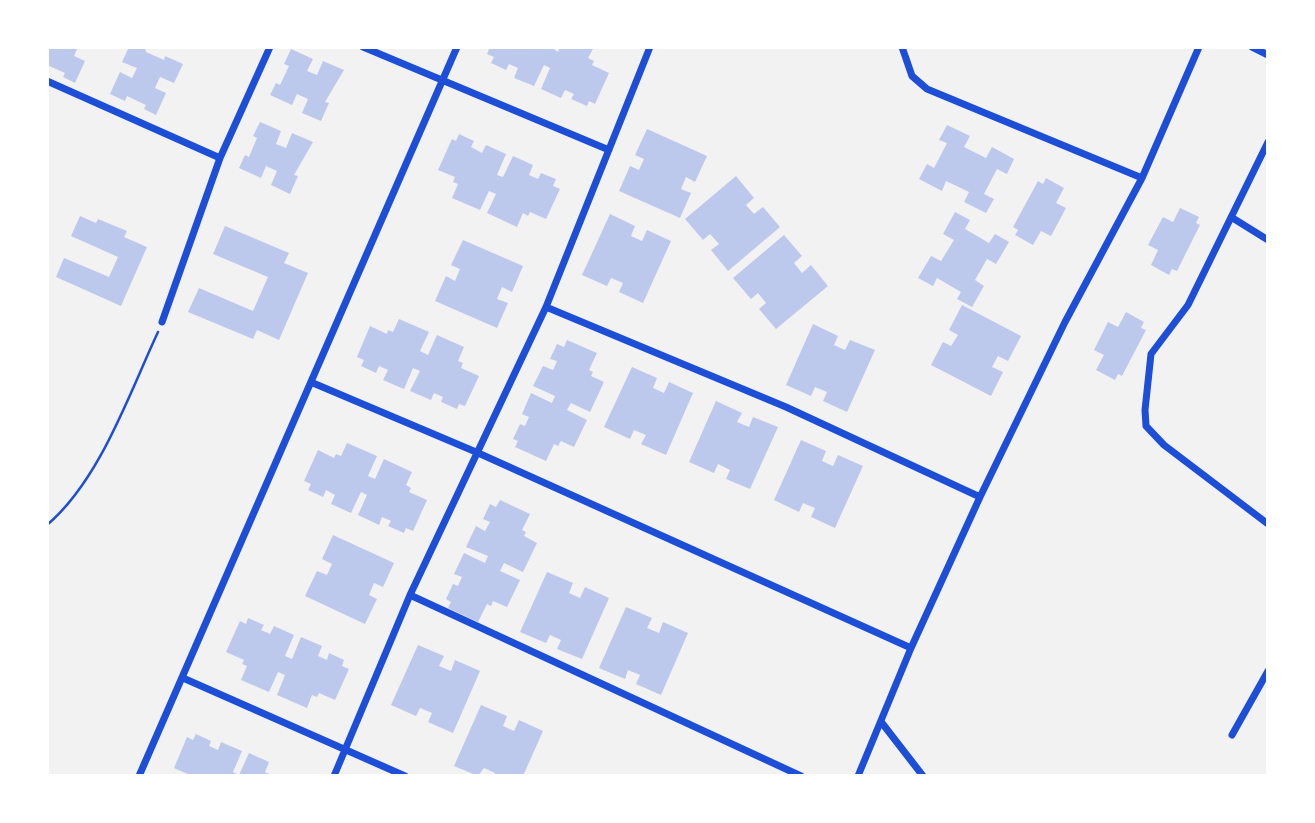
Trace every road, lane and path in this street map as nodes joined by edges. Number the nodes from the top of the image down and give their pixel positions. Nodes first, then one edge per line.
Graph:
1 (270, 47) edge
2 (363, 47) edge
3 (457, 47) edge
4 (650, 47) edge
5 (902, 47) edge
6 (1199, 47) edge
7 (1252, 47) edge
8 (1268, 55) edge
9 (442, 80) junction
10 (47, 81) edge
11 (1268, 142) edge
12 (609, 150) junction
13 (220, 158) junction
14 (1142, 178) junction
15 (1231, 217) junction
16 (1268, 240) edge
17 (546, 307) junction
18 (162, 322) joint
19 (313, 383) junction
20 (476, 452) junction
21 (980, 497) junction
22 (1268, 524) edge
23 (47, 525) edge
24 (410, 595) junction
25 (911, 648) junction
26 (1268, 671) edge
27 (183, 678) junction
28 (882, 723) junction
29 (1232, 735) dead end
30 (345, 751) junction
31 (139, 776) edge
32 (334, 776) edge
33 (405, 776) edge
34 (801, 776) edge
35 (858, 776) edge
36 (923, 776) edge

1 - 13 street
2 - 9 street
3 - 9 street
4 - 12 street
5 - 14 street
6 - 14 street
7 - 8 street
9 - 12 street
9 - 19 street
10 - 13 street
11 - 15 street
12 - 17 street
13 - 18 street
14 - 21 street
15 - 16 street
15 - 22 street
17 - 20 street
17 - 21 street
18 - 23 path
19 - 20 street
19 - 27 street
20 - 24 street
20 - 25 street
21 - 25 street
24 - 30 street
24 - 34 street
25 - 28 street
26 - 29 street
27 - 30 street
27 - 31 street
28 - 35 street
28 - 36 street
30 - 32 street
30 - 33 street

